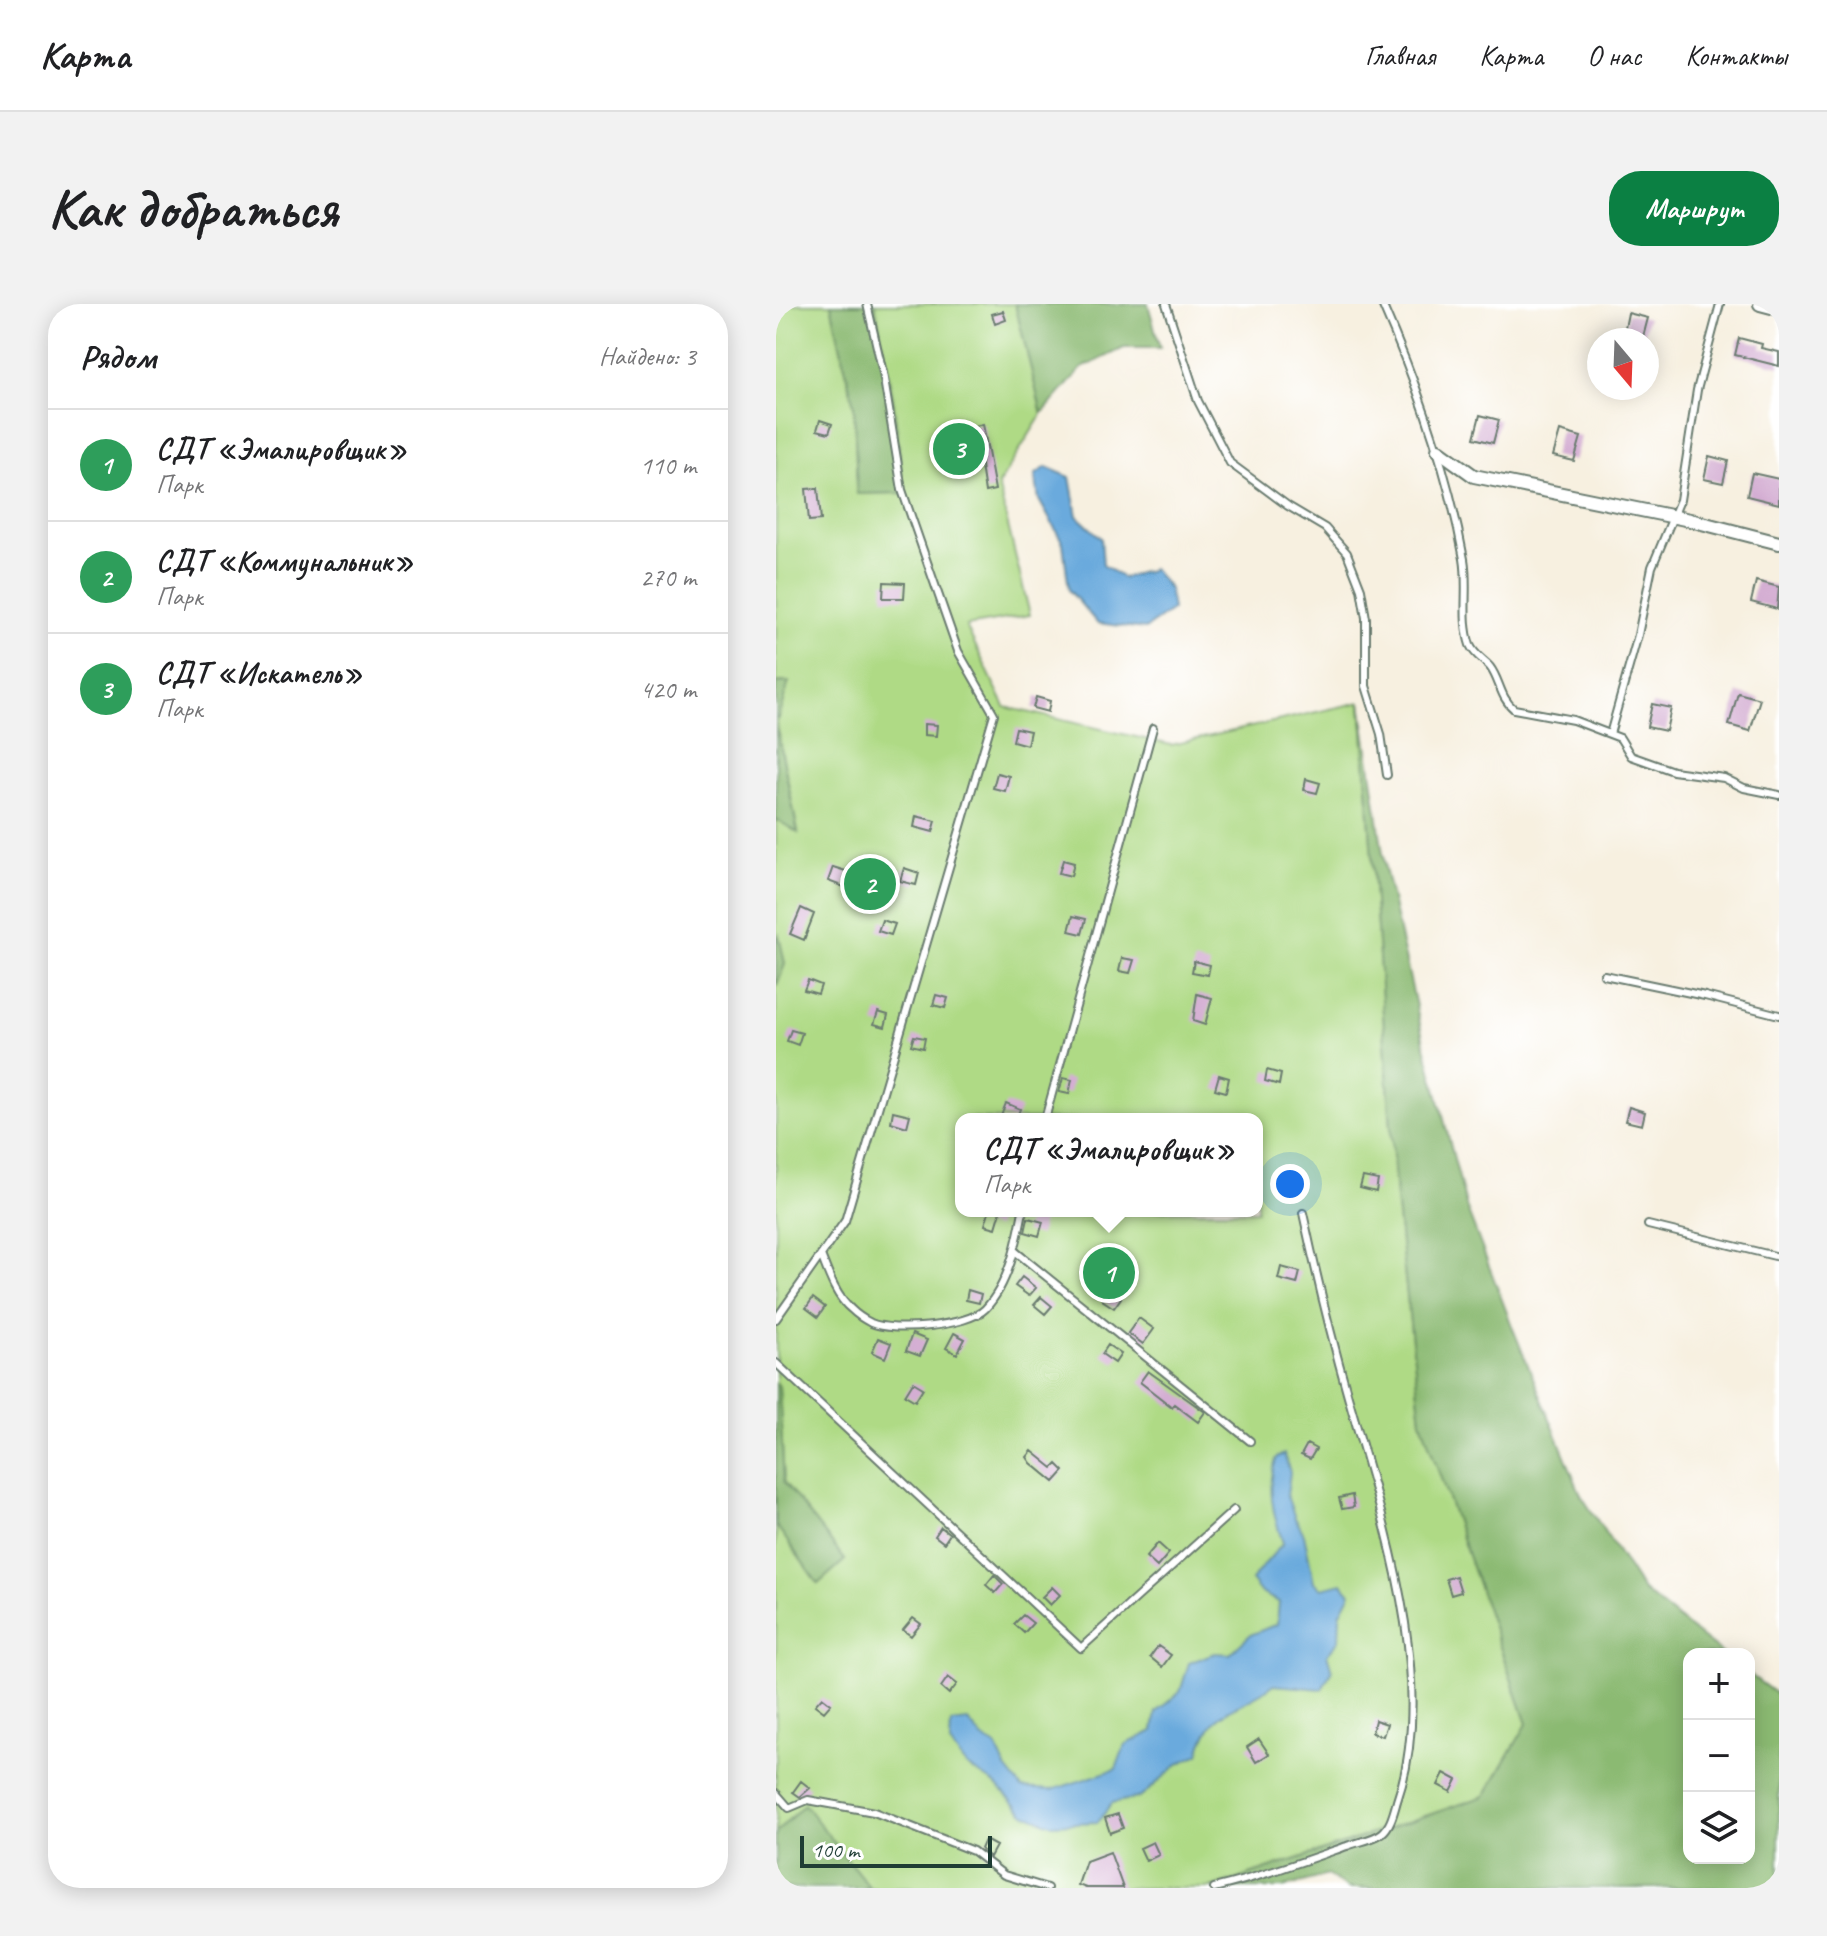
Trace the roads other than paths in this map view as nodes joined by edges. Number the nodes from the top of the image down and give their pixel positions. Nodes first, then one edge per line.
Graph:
1 (867, 304) edge
2 (1166, 304) edge
3 (1382, 304) edge
4 (1720, 304) edge
5 (1760, 304) edge
6 (1779, 309) edge
7 (1438, 450) junction
8 (1671, 517) junction
9 (1779, 543) edge
10 (1153, 728) dead end
11 (1610, 734) junction
12 (1387, 775) dead end
13 (1779, 795) edge
14 (1604, 975) dead end
15 (1779, 1015) edge
16 (1047, 1113) edge
17 (1303, 1213) dead end
18 (1022, 1217) edge
19 (1648, 1225) dead end
20 (1016, 1252) junction
21 (821, 1255) junction
22 (1779, 1257) edge
23 (776, 1319) edge
24 (776, 1363) edge
25 (1250, 1441) dead end
26 (1234, 1510) dead end
27 (776, 1793) edge
28 (1047, 1888) edge
29 (1214, 1888) edge

1 - 21 lane
2 - 12 lane
3 - 7 lane
4 - 8 lane
5 - 6 street
7 - 8 street
7 - 11 lane
8 - 9 street
8 - 11 lane
10 - 16 lane
11 - 13 lane
14 - 15 lane
17 - 29 lane
18 - 20 lane
19 - 22 lane
20 - 21 lane
20 - 25 lane
21 - 23 lane
24 - 26 lane
27 - 28 lane

